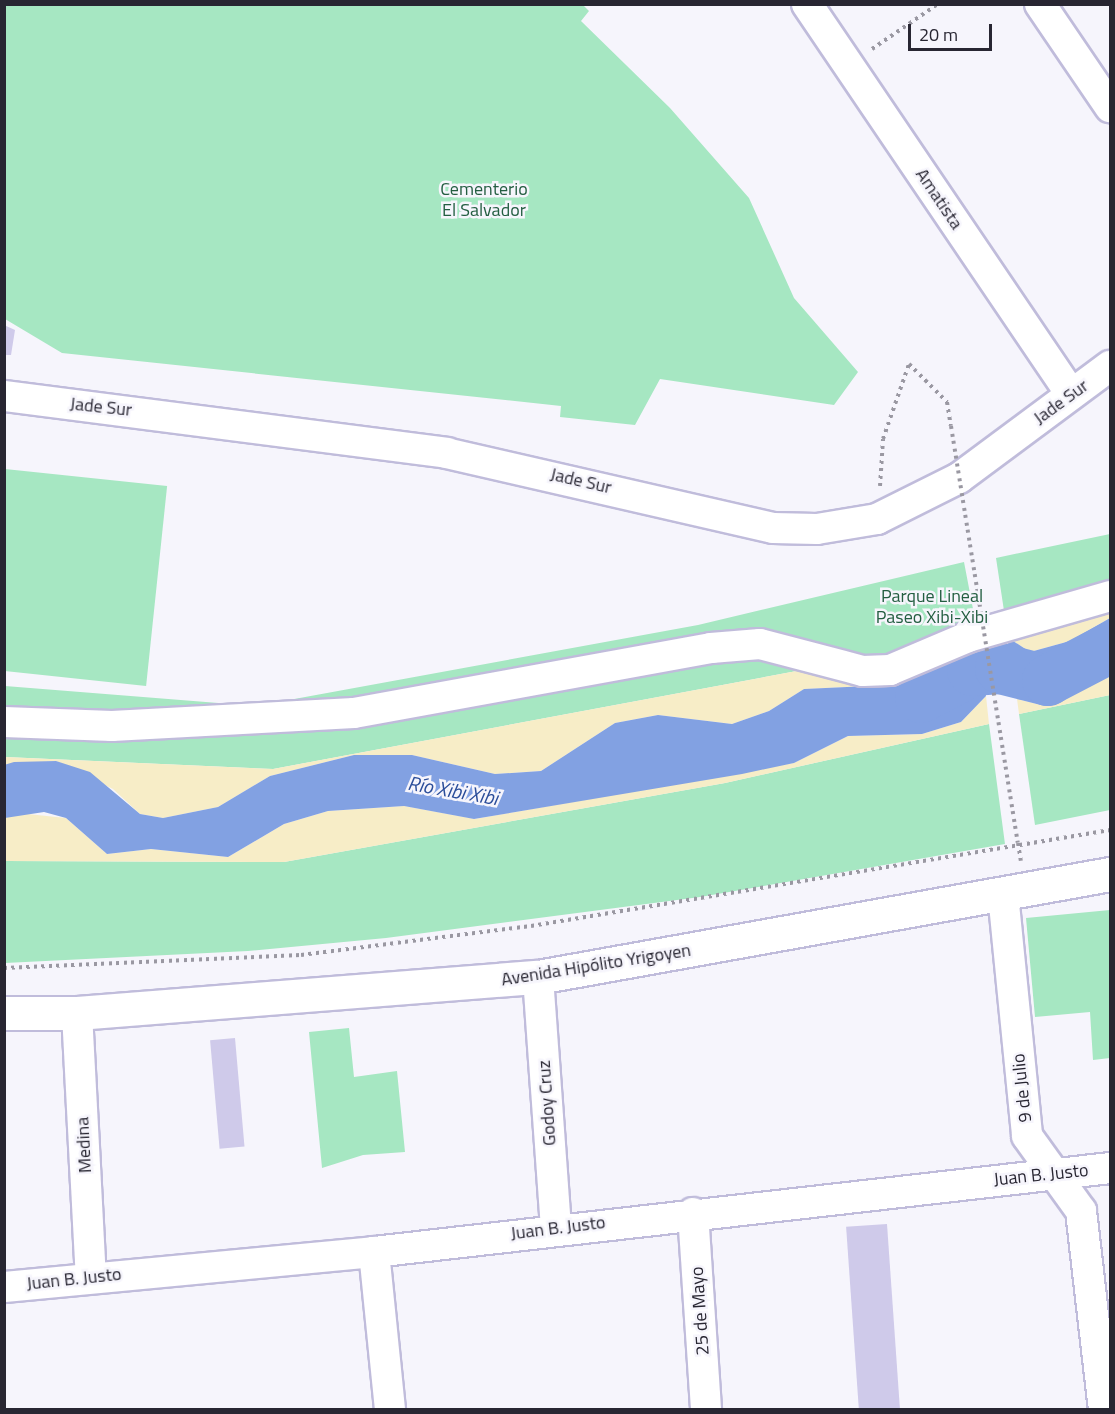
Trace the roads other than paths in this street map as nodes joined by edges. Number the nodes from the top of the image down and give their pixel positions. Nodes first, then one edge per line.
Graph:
1 (807, 4) edge
2 (1040, 4) edge
3 (1110, 107) edge
4 (1110, 366) edge
5 (1071, 394) junction
6 (4, 396) edge
7 (1110, 596) edge
8 (4, 722) edge
9 (1110, 874) edge
10 (1003, 894) junction
11 (538, 978) junction
12 (4, 1013) edge
13 (77, 1013) junction
14 (1110, 1168) edge
15 (1053, 1173) junction
16 (693, 1213) junction
17 (556, 1228) junction
18 (374, 1252) junction
19 (90, 1277) junction
20 (4, 1287) edge
21 (390, 1410) edge
22 (706, 1410) edge
23 (1104, 1410) edge

1 - 5 street, Amatista
2 - 3 street
4 - 5 street, Jade Sur
5 - 6 street, Jade Sur
7 - 8 street
9 - 10 main road, Avenida Hipólito Yrigoyen
10 - 11 main road, Avenida Hipólito Yrigoyen
10 - 15 street, 9 de Julio
11 - 13 main road, Avenida Hipólito Yrigoyen
11 - 17 street, Godoy Cruz
12 - 13 main road, Avenida Hipólito Yrigoyen
13 - 19 street, Medina
14 - 15 street, Juan B. Justo
15 - 16 street, Juan B. Justo
15 - 23 street, 9 de Julio
16 - 17 street, Juan B. Justo
16 - 22 street, 25 de Mayo
17 - 18 street, Juan B. Justo
18 - 19 street, Juan B. Justo
18 - 21 street
19 - 20 street, Juan B. Justo

